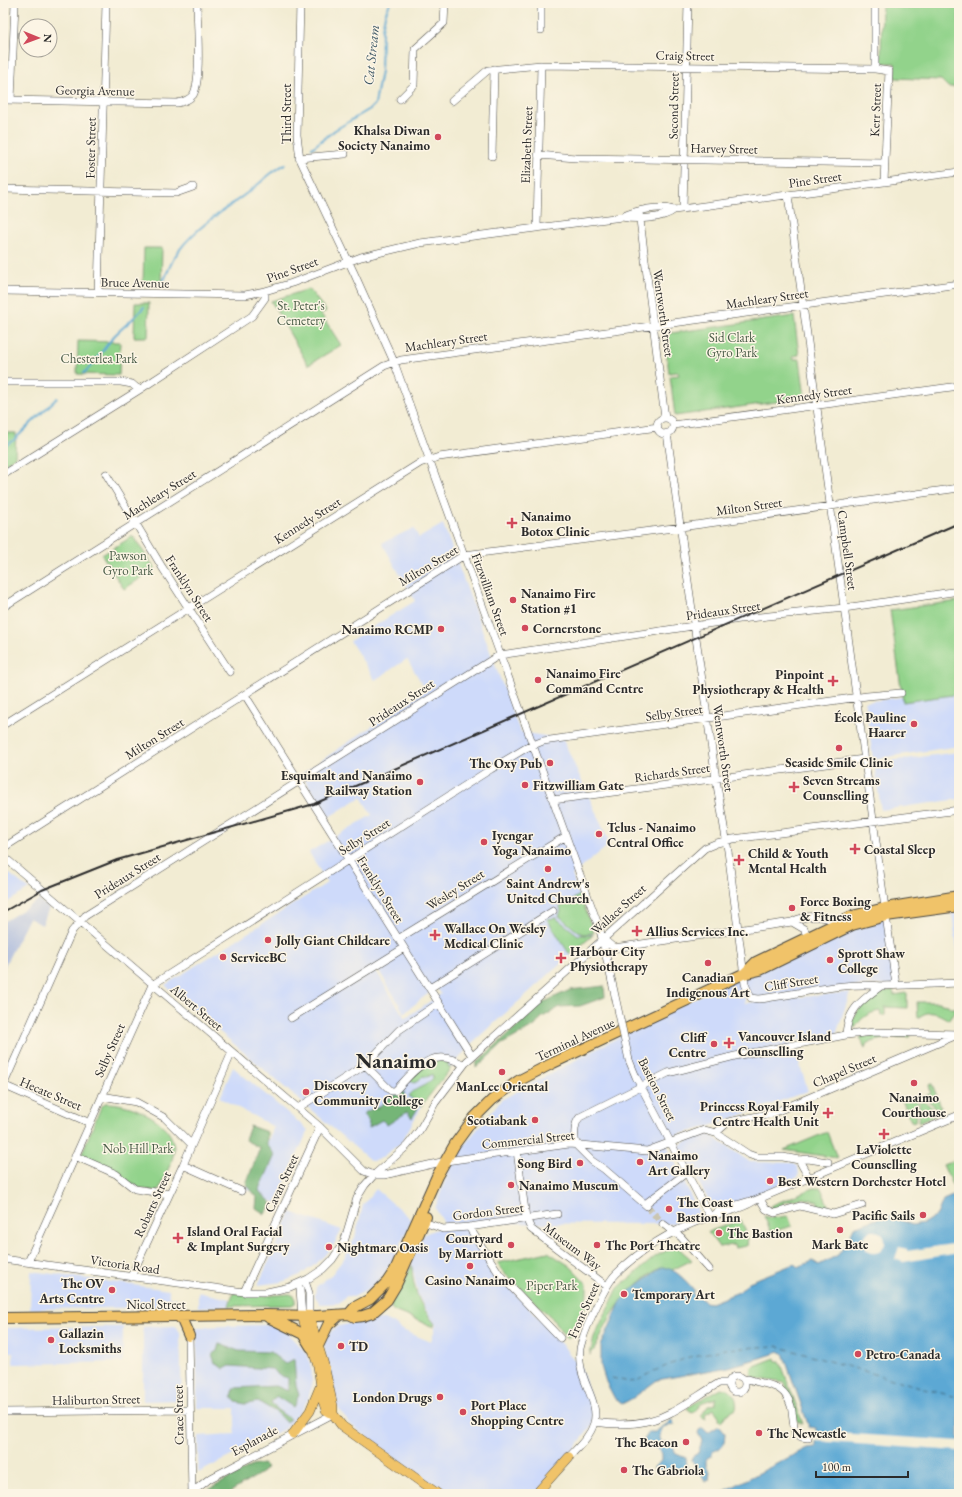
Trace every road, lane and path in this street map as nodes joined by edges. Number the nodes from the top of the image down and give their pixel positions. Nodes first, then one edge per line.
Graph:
1 (15, 3) edge
2 (106, 3) edge
3 (197, 3) edge
4 (300, 3) edge
5 (445, 3) edge
6 (541, 3) edge
7 (688, 3) edge
8 (875, 3) edge
9 (541, 30) dead end
10 (541, 65) junction
11 (686, 67) junction
12 (494, 69) junction
13 (875, 69) junction
14 (400, 99) dead end
15 (3, 100) edge
16 (11, 100) junction
17 (452, 101) dead end
18 (104, 102) junction
19 (345, 154) dead end
20 (538, 155) junction
21 (492, 156) dead end
22 (299, 158) junction
23 (684, 159) junction
24 (885, 163) junction
25 (959, 172) edge
26 (884, 182) junction
27 (194, 187) dead end
28 (3, 189) edge
29 (101, 191) junction
30 (788, 195) junction
31 (683, 208) junction
32 (639, 215) junction
33 (537, 227) junction
34 (348, 261) junction
35 (959, 284) edge
36 (3, 291) edge
37 (265, 291) junction
38 (98, 293) junction
39 (802, 305) junction
40 (654, 325) junction
41 (394, 362) junction
42 (3, 382) edge
43 (959, 386) edge
44 (139, 390) junction
45 (816, 406) junction
46 (665, 418) junction
47 (673, 425) junction
48 (658, 426) junction
49 (667, 433) junction
50 (429, 460) junction
51 (106, 474) dead end
52 (3, 475) edge
53 (959, 488) edge
54 (829, 507) junction
55 (135, 523) junction
56 (681, 527) junction
57 (464, 555) junction
58 (959, 591) edge
59 (3, 607) edge
60 (844, 608) junction
61 (189, 609) junction
62 (694, 625) junction
63 (500, 655) junction
64 (230, 672) dead end
65 (900, 693) dead end
66 (245, 695) junction
67 (856, 698) junction
68 (708, 719) junction
69 (3, 726) edge
70 (533, 744) junction
71 (864, 758) junction
72 (716, 778) junction
73 (299, 781) junction
74 (553, 800) junction
75 (959, 810) edge
76 (873, 821) junction
77 (566, 836) junction
78 (726, 841) junction
79 (3, 848) edge
80 (3, 856) edge
81 (348, 860) junction
82 (959, 896) edge
83 (959, 906) edge
84 (553, 911) dead end
85 (885, 912) junction
86 (78, 921) junction
87 (792, 922) junction
88 (839, 922) junction
89 (739, 929) junction
90 (808, 937) junction
91 (398, 939) junction
92 (603, 939) junction
93 (404, 948) junction
94 (743, 974) junction
95 (959, 983) edge
96 (152, 984) junction
97 (896, 985) junction
98 (881, 986) junction
99 (430, 988) junction
100 (748, 994) joint
101 (439, 1003) junction
102 (291, 1018) dead end
103 (929, 1032) junction
104 (959, 1034) edge
105 (846, 1035) junction
106 (936, 1044) junction
107 (232, 1052) junction
108 (472, 1056) junction
109 (365, 1065) junction
110 (464, 1065) junction
111 (3, 1086) edge
112 (641, 1086) junction
113 (102, 1096) junction
114 (298, 1108) junction
115 (959, 1115) edge
116 (90, 1123) junction
117 (320, 1127) junction
118 (716, 1133) junction
119 (671, 1143) junction
120 (191, 1144) junction
121 (576, 1144) junction
122 (517, 1151) junction
123 (75, 1156) junction
124 (397, 1156) junction
125 (799, 1160) junction
126 (446, 1162) junction
127 (828, 1162) dead end
128 (182, 1166) junction
129 (404, 1171) junction
130 (686, 1173) junction
131 (374, 1175) junction
132 (809, 1178) junction
133 (241, 1191) dead end
134 (169, 1194) junction
135 (757, 1200) junction
136 (862, 1205) dead end
137 (557, 1214) dead end
138 (710, 1217) junction
139 (526, 1218) junction
140 (424, 1222) junction
141 (663, 1224) tunnel mouth
142 (469, 1227) junction
143 (674, 1232) junction
144 (3, 1259) edge
145 (28, 1262) junction
146 (709, 1269) dead end
147 (131, 1277) junction
148 (302, 1282) junction
149 (607, 1286) junction
150 (244, 1292) junction
151 (349, 1314) junction
152 (264, 1315) junction
153 (178, 1316) junction
154 (197, 1316) junction
155 (306, 1316) junction
156 (338, 1316) junction
157 (3, 1318) edge
158 (189, 1336) junction
159 (560, 1338) dead end
160 (315, 1346) junction
161 (745, 1380) junction
162 (728, 1383) junction
163 (320, 1386) junction
164 (190, 1410) junction
165 (3, 1412) edge
166 (333, 1414) junction
167 (594, 1422) junction
168 (293, 1434) junction
169 (808, 1438) dead end
170 (569, 1457) joint
171 (191, 1493) edge
172 (183, 1494) edge
173 (438, 1494) edge
174 (536, 1494) edge

1 - 16 street
2 - 18 street, Foster Street
3 - 18 street, Georgia Avenue
4 - 22 street, Third Street
5 - 14 street
6 - 9 street
7 - 11 street, Second Street
8 - 13 street, Kerr Street
10 - 11 street, Craig Street
10 - 12 street, Craig Street
10 - 20 street, Elizabeth Street
11 - 13 street, Craig Street
11 - 23 street, Second Street
12 - 17 street, Craig Street
12 - 21 street
13 - 24 street, Kerr Street
15 - 16 street, Georgia Avenue
16 - 18 street, Georgia Avenue
18 - 29 street, Foster Street
19 - 22 street
20 - 23 street, Harvey Street
20 - 33 street, Elizabeth Street
22 - 34 street, Third Street
23 - 24 street, Harvey Street
23 - 31 street, Second Street
24 - 26 street, Kerr Street
25 - 26 street, Pine Street
26 - 30 street, Pine Street
27 - 29 street
28 - 29 street
29 - 38 street, Foster Street
30 - 31 street, Pine Street
30 - 39 street, Campbell Street
31 - 32 street, Pine Street
32 - 33 street, Pine Street
32 - 40 street, Wentworth Street
33 - 34 street, Pine Street
34 - 37 street, Pine Street
34 - 41 street, Fitzwilliam Street
35 - 39 street, Machleary Street
36 - 38 street, Bruce Avenue
37 - 38 street, Bruce Avenue
37 - 44 street, Pine Street
39 - 40 street, Machleary Street
39 - 45 street, Campbell Street
40 - 41 street, Machleary Street
40 - 46 street, Wentworth Street
41 - 50 street, Fitzwilliam Street
41 - 55 street, Machleary Street
42 - 44 street
43 - 45 street, Kennedy Street
44 - 52 street, Pine Street
45 - 47 street, Kennedy Street
45 - 54 street, Campbell Street
46 - 47 street
46 - 48 street
47 - 49 street
48 - 49 street
48 - 50 street, Kennedy Street
49 - 56 street, Wentworth Street
50 - 57 street, Fitzwilliam Street
50 - 61 street, Kennedy Street
51 - 55 street, Franklyn Street
53 - 54 street, Milton Street
54 - 56 street, Milton Street
54 - 60 street, Campbell Street
55 - 59 street, Machleary Street
55 - 61 street, Franklyn Street
56 - 57 street, Milton Street
56 - 62 street, Wentworth Street
57 - 63 street, Fitzwilliam Street
57 - 66 street, Milton Street
58 - 60 street, Prideaux Street
60 - 62 street, Prideaux Street
60 - 67 street, Campbell Street
61 - 64 street, Franklyn Street
61 - 69 street, Kennedy Street
62 - 63 street, Prideaux Street
62 - 68 street, Wentworth Street
63 - 70 street, Fitzwilliam Street
63 - 73 street, Prideaux Street
65 - 67 street, Selby Street
66 - 73 street, Franklyn Street
66 - 79 street, Milton Street
67 - 68 street, Selby Street
67 - 71 street, Campbell Street
68 - 70 street, Selby Street
68 - 72 street, Wentworth Street
70 - 74 street, Fitzwilliam Street
70 - 81 street, Selby Street
71 - 72 street, Richards Street
71 - 76 street, Campbell Street
72 - 74 street, Richards Street
72 - 78 street, Wentworth Street
73 - 81 street, Franklyn Street
73 - 86 street, Prideaux Street
74 - 77 street, Fitzwilliam Street
75 - 76 street, Wallace Street
76 - 78 street, Wallace Street
76 - 85 street, Campbell Street
77 - 91 street, Wesley Street
77 - 92 street, Fitzwilliam Street
78 - 89 street, Wentworth Street
78 - 92 street, Wallace Street
80 - 86 street, Albert Street
81 - 91 street, Franklyn Street
81 - 96 street, Selby Street
82 - 85 highway, Terminal Avenue
83 - 85 highway, Terminal Avenue
84 - 99 street
85 - 88 highway, Terminal Avenue
85 - 94 highway, Terminal Avenue
85 - 97 street, Campbell Street
86 - 96 street, Albert Street
86 - 111 street, Prideaux Street
87 - 88 street
87 - 89 street
87 - 90 street
88 - 90 highway, Terminal Avenue
89 - 92 street
89 - 94 street, Wentworth Street
90 - 94 highway, Terminal Avenue
91 - 93 street, Franklyn Street
92 - 108 street, Wallace Street
92 - 112 street, Bastion Street, bridge
93 - 99 street, Franklyn Street
93 - 102 street
94 - 100 street, Wentworth Street
94 - 126 highway, Terminal Avenue
95 - 97 street, Cliff Street
96 - 107 street, Albert Street
96 - 113 street, Selby Street
97 - 98 street, Cliff Street
98 - 100 street, Cliff Street
98 - 105 street
99 - 101 street, Franklyn Street
101 - 108 street, Franklyn Street
101 - 109 street
103 - 104 street
103 - 105 street
103 - 106 street
104 - 106 street, Chapel Street
105 - 112 street
106 - 118 street, Chapel Street
107 - 114 street, Albert Street
107 - 120 street, Robarts Street
108 - 110 street, Wallace Street
109 - 110 street
109 - 114 street
110 - 124 street, Wallace Street
111 - 116 street, Hecate Street
112 - 119 street, Bastion Street
112 - 121 street
113 - 116 street, Selby Street
113 - 120 street
114 - 117 street, Albert Street
115 - 132 street, Front Street
116 - 123 street, Selby Street
117 - 131 street, Albert Street
117 - 150 street, Cavan Street
118 - 119 street, Commercial Street
118 - 125 street
119 - 121 street, Commercial Street
119 - 130 street, Bastion Street
120 - 128 street, Robarts Street
121 - 122 street, Commercial Street
121 - 130 street
122 - 126 street, Commercial Street
122 - 139 street, Museum Way
123 - 134 street
123 - 145 street, Selby Street
124 - 129 street
124 - 131 street, Wallace Street
125 - 127 street
125 - 132 street
126 - 129 street, Commercial Street
126 - 140 highway, Terminal Avenue
126 - 151 highway, Terminal Avenue
128 - 133 street
128 - 134 street, Robarts Street
129 - 131 street, Commercial Street
130 - 138 street, Bastion Street
131 - 148 street, Wallace Street
132 - 135 street, Front Street
134 - 147 street, Robarts Street
135 - 136 street
135 - 138 street, Front Street
137 - 139 street, Gordon Street
138 - 143 street, Front Street
139 - 142 street, Gordon Street
139 - 149 street, Museum Way
140 - 142 street, Gordon Street
140 - 151 highway, Terminal Avenue
141 - 143 street
142 - 159 street
143 - 146 street
143 - 149 street, Front Street
144 - 145 street, Victoria Road
145 - 147 street, Victoria Road
147 - 150 street, Victoria Road
148 - 150 street, Victoria Road
148 - 155 street
149 - 167 street, Front Street
151 - 156 highway, Terminal Avenue
152 - 154 highway, Nicol Street
152 - 155 highway, Nicol Street
152 - 160 highway
153 - 154 highway, Nicol Street
153 - 157 highway, Nicol Street
153 - 158 highway
154 - 158 highway
155 - 156 highway, Terminal Avenue
155 - 160 main road
156 - 160 highway
158 - 164 street, Crace Street
160 - 163 main road
160 - 166 main road
161 - 162 street
161 - 162 street
161 - 169 street
162 - 167 street
163 - 166 main road
163 - 168 main road
164 - 165 street, Haliburton Street
164 - 171 street, Crace Street
166 - 168 street, Esplanade
166 - 173 main road
167 - 170 street
168 - 171 street, Esplanade
170 - 174 main road
171 - 172 street

